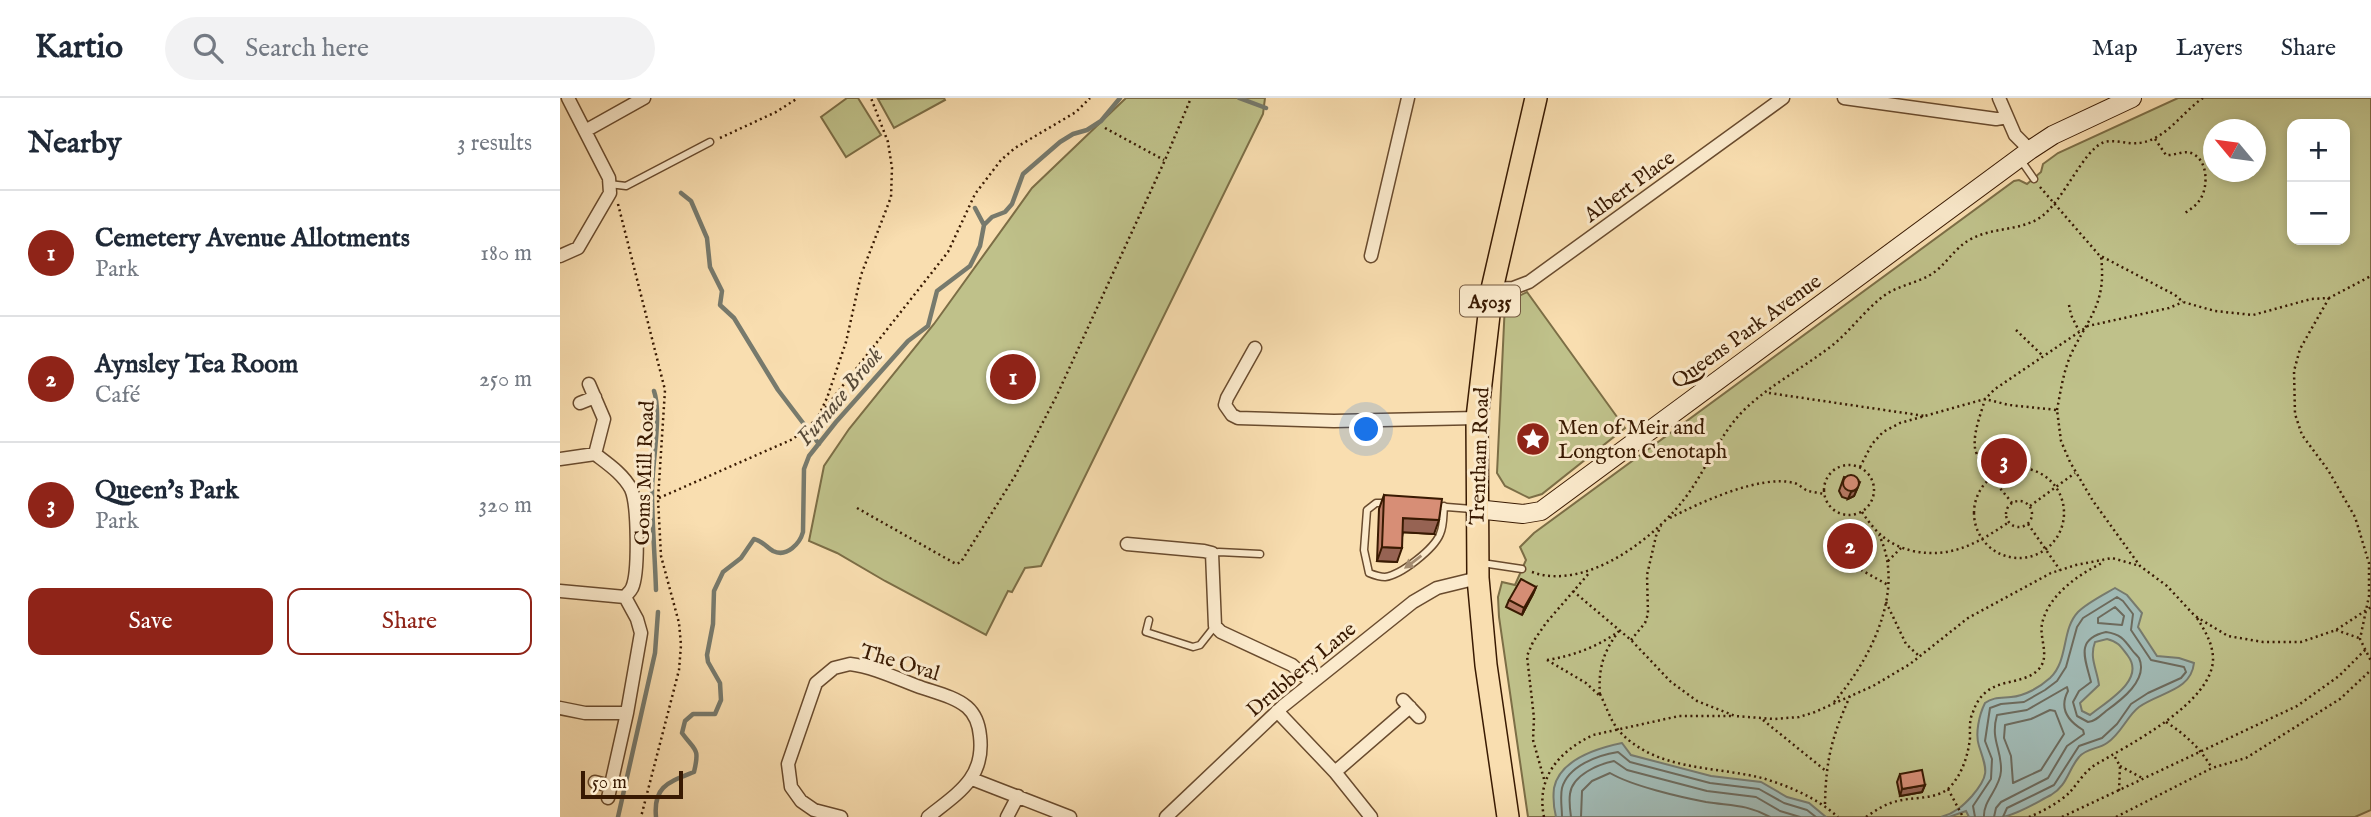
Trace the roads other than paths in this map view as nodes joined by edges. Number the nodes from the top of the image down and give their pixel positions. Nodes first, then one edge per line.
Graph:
1 (568, 98) edge
2 (1408, 98) edge
3 (1536, 98) edge
4 (1783, 98) edge
5 (1844, 98) edge
6 (1999, 98) edge
7 (2132, 98) edge
8 (641, 99) edge
9 (2007, 117) junction
10 (585, 131) junction
11 (710, 142) road end
12 (2024, 154) junction
13 (2034, 179) road end
14 (609, 184) junction
15 (560, 256) edge
16 (1371, 256) dead end
17 (1492, 289) junction
18 (1255, 348) dead end
19 (589, 384) dead end
20 (595, 397) junction
21 (580, 402) dead end
22 (1477, 418) junction
23 (595, 454) junction
24 (560, 459) edge
25 (1403, 504) edge
26 (1430, 505) edge
27 (1444, 506) junction
28 (1476, 509) junction
29 (1128, 544) dead end
30 (1212, 553) junction
31 (1260, 554) dead end
32 (1522, 569) road end
33 (1477, 570) junction
34 (560, 592) edge
35 (625, 597) junction
36 (1149, 621) dead end
37 (1215, 626) junction
38 (1311, 682) junction
39 (560, 708) edge
40 (1410, 708) dead end
41 (1277, 712) junction
42 (627, 713) junction
43 (1335, 772) junction
44 (972, 779) junction
45 (595, 782) dead end
46 (1018, 796) junction
47 (1009, 814) edge
48 (841, 817) edge
49 (928, 817) edge
50 (1070, 817) edge
51 (1166, 817) edge
52 (1371, 817) edge
53 (1508, 817) edge

1 - 10 street
2 - 16 street
3 - 17 main road, Trentham Road / A5035
4 - 17 street, Albert Place
5 - 9 street
6 - 9 street
7 - 12 street, Queens Park Avenue
8 - 10 street
9 - 12 street
10 - 14 street
11 - 14 lane
12 - 13 lane
12 - 28 street, Queens Park Avenue
14 - 15 street
17 - 22 main road, Trentham Road / A5035
18 - 22 street
19 - 20 street
20 - 21 street
20 - 23 street
22 - 28 main road, Trentham Road / A5035
23 - 24 street
23 - 35 street
27 -> 25 lane
26 - 27 lane
27 - 28 lane
28 - 33 main road, Trentham Road / A5035
29 - 30 street
30 - 31 lane
30 - 37 street
32 - 33 lane
33 - 38 street, Drubbery Lane
33 - 53 main road, Trentham Road / A5035
34 - 35 street
35 - 42 street
36 - 37 lane
37 - 38 street
38 - 41 street, Drubbery Lane
39 - 42 street
40 - 43 street
41 - 43 street
41 - 51 street, Drubbery Lane
42 - 45 street
43 - 52 street
44 - 46 street
44 - 48 street, The Oval
44 - 49 street
46 - 47 street
46 - 50 street

